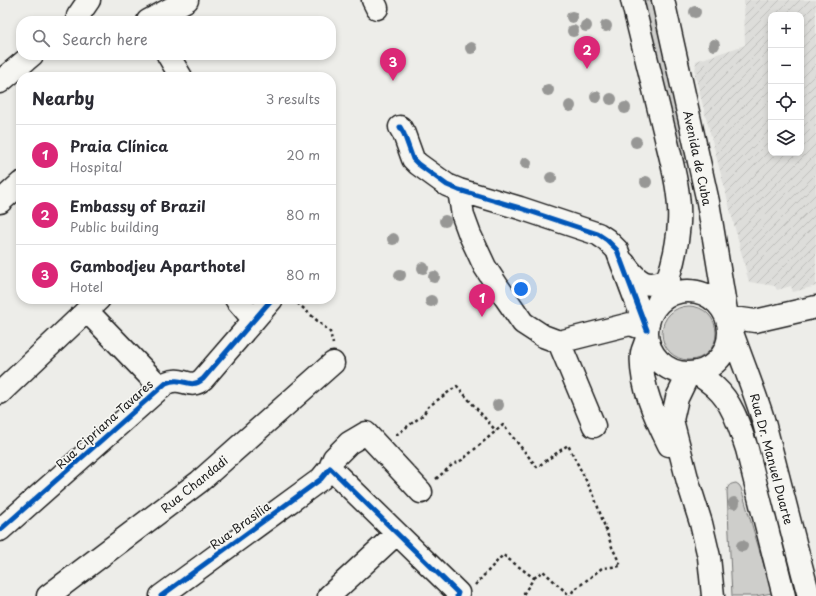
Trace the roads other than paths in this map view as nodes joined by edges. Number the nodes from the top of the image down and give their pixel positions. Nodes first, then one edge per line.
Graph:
1 (186, 0) edge
2 (632, 0) edge
3 (663, 0) edge
4 (157, 16) edge
5 (26, 60) edge
6 (171, 60) edge
7 (178, 72) edge
8 (0, 82) edge
9 (400, 127) dead end
10 (16, 188) edge
11 (459, 190) junction
12 (0, 202) edge
13 (620, 258) junction
14 (669, 279) junction
15 (240, 304) edge
16 (268, 304) edge
17 (93, 305) edge
18 (657, 305) junction
19 (816, 307) edge
20 (254, 320) junction
21 (728, 321) junction
22 (647, 334) junction
23 (559, 342) junction
24 (333, 363) road end
25 (693, 373) junction
26 (161, 388) junction
27 (0, 393) edge
28 (594, 426) dead end
29 (330, 468) junction
30 (688, 482) junction
31 (421, 492) road end
32 (0, 530) edge
33 (396, 534) junction
34 (464, 592) edge
35 (48, 596) edge
36 (161, 596) edge
37 (329, 596) edge
38 (714, 596) edge
39 (784, 596) edge
40 (808, 596) edge

1 - 4 street
2 - 14 street
3 - 21 street, Avenida de Cuba
5 - 8 street
6 - 7 street
9 - 11 street
10 - 12 street
11 - 13 street
11 - 23 street
13 - 14 street
13 - 22 street
14 - 18 street
15 - 20 street
16 - 20 street, Rua Cipriana Tavares
17 - 26 street
17 - 27 street
18 - 21 street
18 - 22 street
19 - 21 street
20 - 26 street, Rua Cipriana Tavares
21 - 25 street
21 - 40 street, Rua Dr. Manuel Duarte
22 - 23 street
22 - 25 street
22 - 30 street
23 - 28 street
24 - 35 street, Rua Chandadi
25 - 30 street
25 - 39 street, Rua Dr. Manuel Duarte
26 - 32 street, Rua Cipriana Tavares
29 - 31 street, Rua Brasilia
29 - 33 street
29 - 36 street, Rua Brasilia
30 - 38 street
33 - 34 street
33 - 37 street

